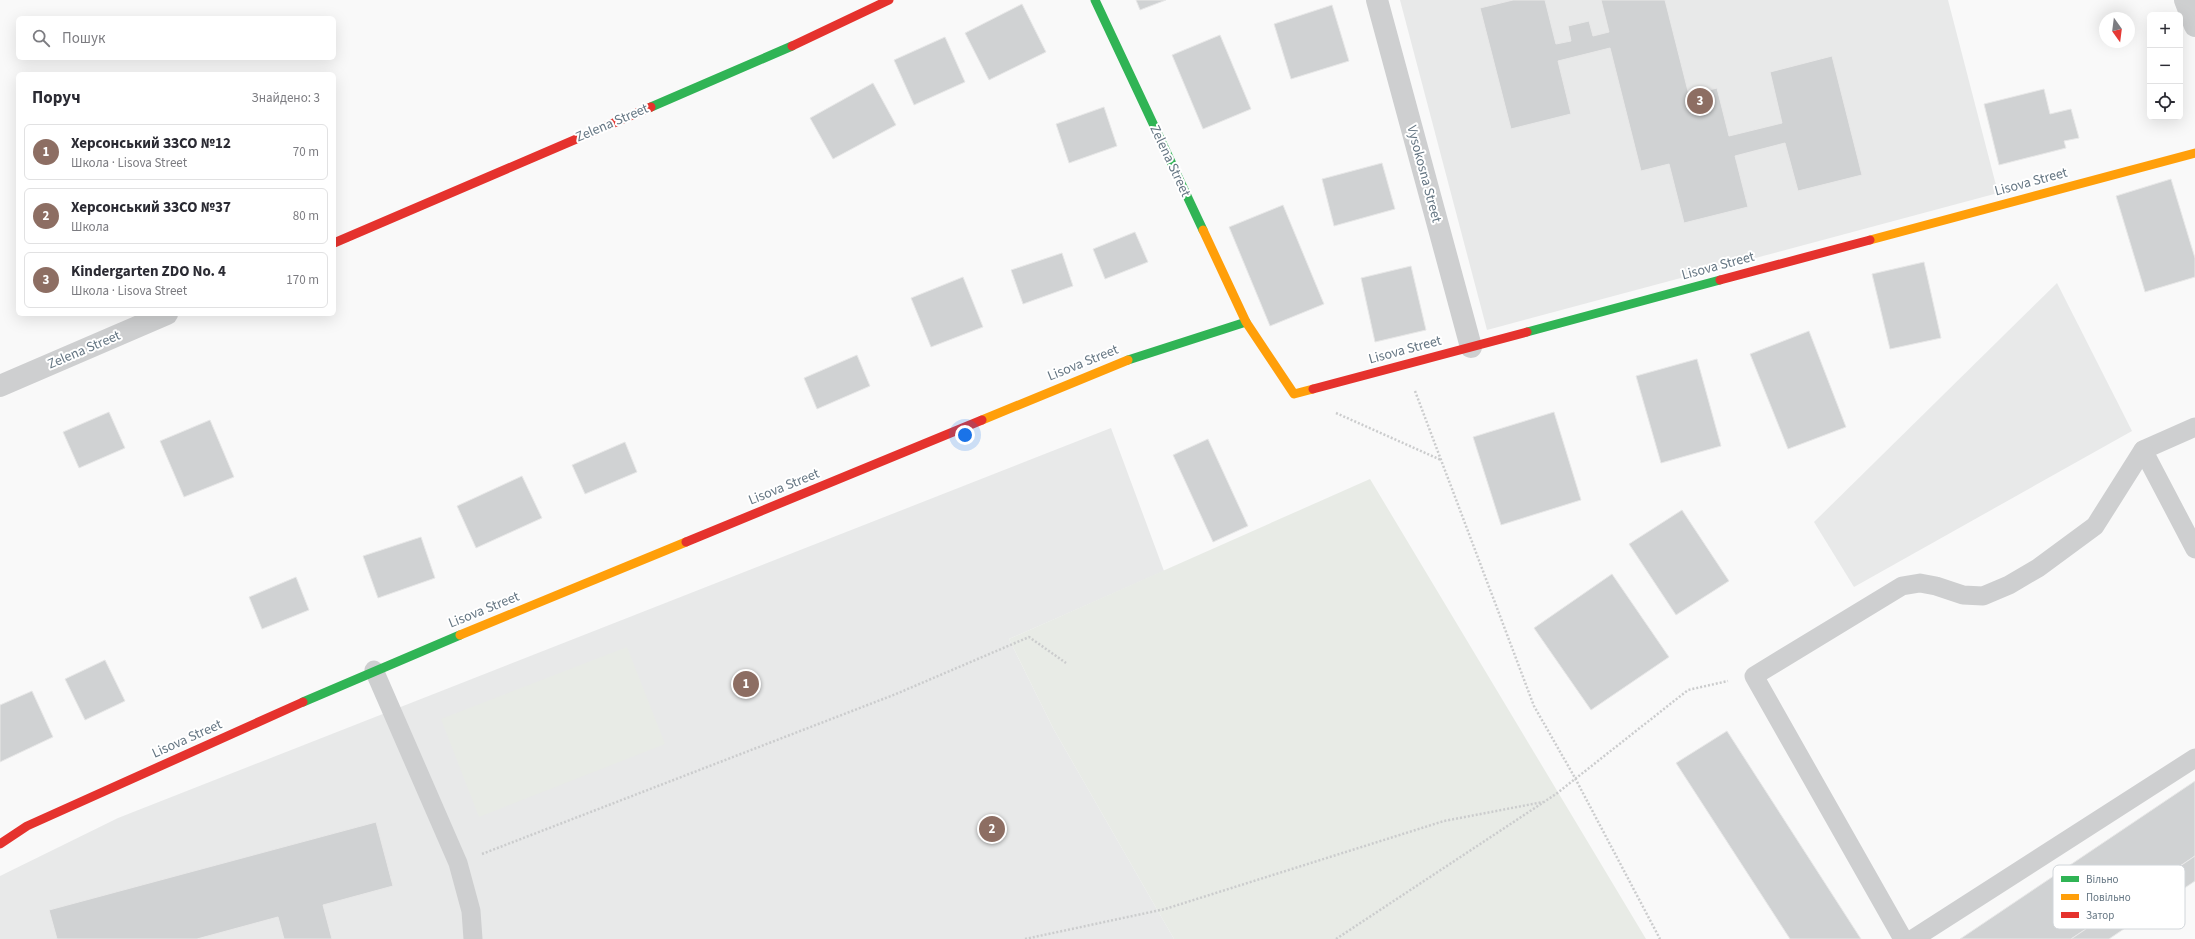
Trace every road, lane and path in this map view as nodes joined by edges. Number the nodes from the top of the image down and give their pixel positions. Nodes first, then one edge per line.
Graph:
1 (889, 0) edge
2 (1095, 0) edge
3 (1377, 0) edge
4 (2185, 0) edge
5 (2195, 26) edge
6 (2195, 153) edge
7 (336, 242) edge
8 (162, 316) edge
9 (1246, 322) junction
10 (1471, 347) junction
11 (1405, 364) junction
12 (0, 386) edge
13 (1294, 394) junction
14 (2195, 427) edge
15 (2143, 450) junction
16 (1441, 460) junction
17 (2195, 550) edge
18 (1066, 664) dead end
19 (374, 670) junction
20 (1754, 676) junction
21 (2195, 758) edge
22 (1576, 778) junction
23 (1543, 802) junction
24 (0, 844) edge
25 (458, 863) junction
26 (473, 939) edge
27 (1025, 939) edge
28 (1336, 939) edge
29 (1660, 939) edge
30 (1903, 939) edge
31 (1913, 939) edge

1 - 7 street, Zelena Street
2 - 9 street, Zelena Street
3 - 10 street, Vysokosna Street
4 - 5 street
6 - 10 street, Lisova Street
8 - 12 street, Zelena Street
9 - 13 street
9 - 19 street, Lisova Street
10 - 11 street, Lisova Street
11 - 13 street, Lisova Street
11 - 16 path
13 - 16 path
14 - 15 lane
15 - 17 lane
15 - 20 lane
16 - 22 path
18 - 25 path
19 - 24 street, Lisova Street
19 - 25 lane
20 - 22 path
20 - 30 lane
21 - 31 lane
22 - 23 path
22 - 29 path
23 - 27 path
23 - 28 path
25 - 26 lane

